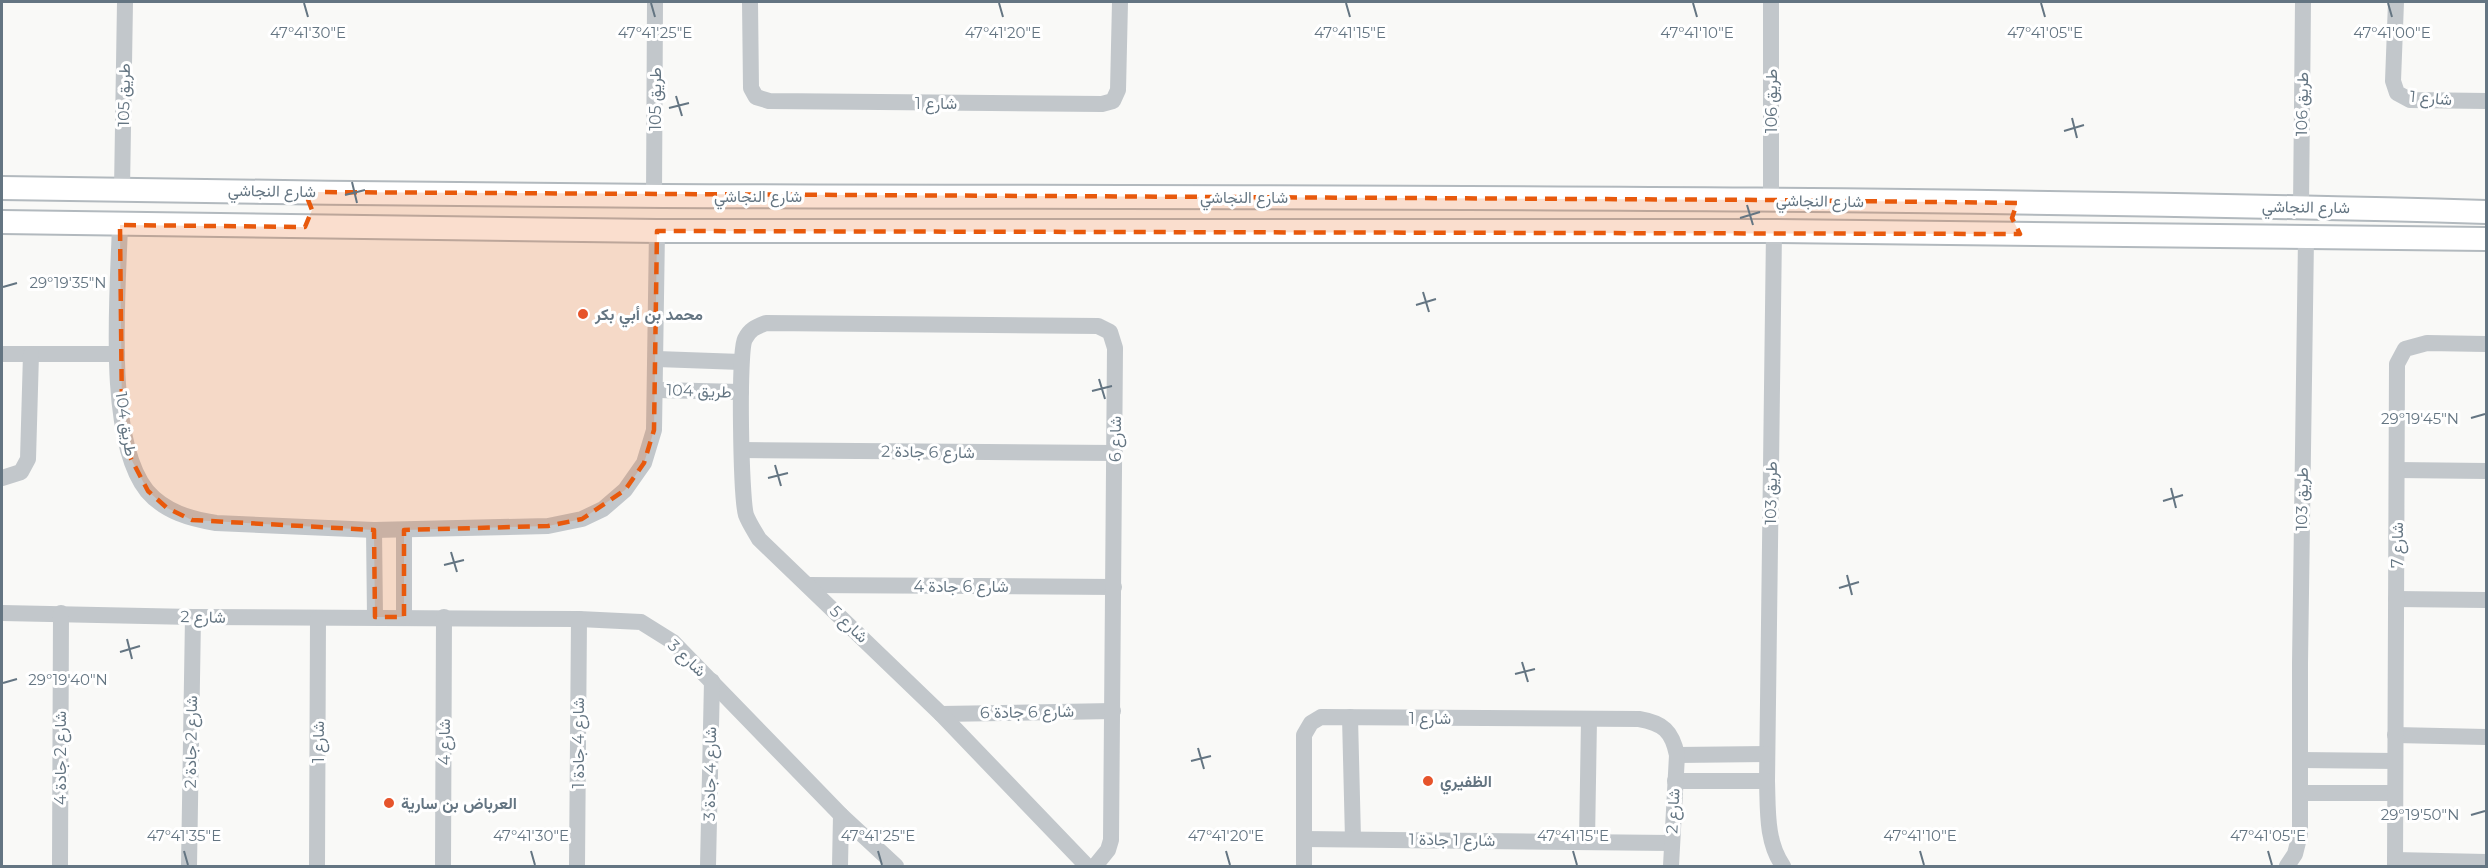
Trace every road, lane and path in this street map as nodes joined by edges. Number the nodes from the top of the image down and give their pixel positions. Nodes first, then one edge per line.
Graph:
1 (125, 2) edge
2 (655, 2) edge
3 (750, 2) edge
4 (1120, 2) edge
5 (1771, 2) edge
6 (2303, 2) edge
7 (2396, 2) edge
8 (2487, 101) edge
9 (2, 188) edge
10 (123, 189) junction
11 (305, 192) junction
12 (355, 192) junction
13 (654, 196) junction
14 (1494, 198) junction
15 (1546, 198) junction
16 (1771, 200) junction
17 (1963, 203) junction
18 (2018, 203) junction
19 (2301, 207) junction
20 (2487, 212) edge
21 (2, 222) edge
22 (120, 225) junction
23 (305, 227) junction
24 (353, 228) junction
25 (657, 231) junction
26 (1774, 231) junction
27 (1543, 232) junction
28 (1491, 233) junction
29 (1960, 234) junction
30 (2020, 234) junction
31 (2306, 238) junction
32 (2487, 239) edge
33 (751, 329) joint
34 (2487, 344) edge
35 (2, 354) edge
36 (32, 354) junction
37 (117, 354) junction
38 (657, 359) junction
39 (741, 362) junction
40 (657, 390) junction
41 (741, 392) junction
42 (742, 450) junction
43 (1114, 453) junction
44 (2397, 470) junction
45 (2487, 471) edge
46 (2, 478) edge
47 (374, 530) junction
48 (404, 530) junction
49 (808, 585) junction
50 (1114, 587) junction
51 (2396, 599) junction
52 (2487, 600) edge
53 (2, 613) edge
54 (61, 613) junction
55 (193, 617) junction
56 (375, 617) junction
57 (404, 617) junction
58 (318, 618) junction
59 (444, 618) junction
60 (579, 619) junction
61 (712, 681) junction
62 (1113, 711) junction
63 (941, 714) junction
64 (1350, 717) junction
65 (1589, 719) junction
66 (2395, 735) junction
67 (2487, 737) edge
68 (1767, 754) junction
69 (1677, 755) junction
70 (2301, 760) junction
71 (2395, 761) junction
72 (1675, 781) junction
73 (1767, 781) junction
74 (2301, 793) junction
75 (2395, 793) junction
76 (842, 815) junction
77 (1304, 839) junction
78 (1353, 839) junction
79 (1587, 842) junction
80 (1672, 843) junction
81 (2487, 862) edge
82 (2395, 863) edge
83 (60, 867) edge
84 (189, 867) edge
85 (317, 867) edge
86 (443, 867) edge
87 (577, 867) edge
88 (708, 867) edge
89 (840, 867) edge
90 (896, 867) edge
91 (1086, 867) edge
92 (1095, 867) edge
93 (1304, 867) edge
94 (1671, 867) edge
95 (1783, 867) edge
96 (2287, 867) edge

1 - 10 street, طريق 105
2 - 13 street, طريق 105
3 - 4 street, شارع 1
5 - 16 street, طريق 106
6 - 19 street, طريق 106
7 - 8 street, شارع 1
9 - 10 main road, شارع النجاشي
10 - 11 main road, شارع النجاشي
11 - 12 main road, شارع النجاشي
11 - 23 main road
12 - 13 main road, شارع النجاشي
12 - 24 main road
13 - 14 main road, شارع النجاشي
14 - 15 main road, شارع النجاشي
14 - 28 main road
15 - 16 main road, شارع النجاشي
15 - 27 main road
16 - 17 main road, شارع النجاشي
17 - 18 main road, شارع النجاشي
17 - 29 main road
18 - 19 main road, شارع النجاشي
18 - 30 main road
19 - 20 main road, شارع النجاشي
21 - 22 main road, شارع النجاشي
22 - 23 main road, شارع النجاشي
22 - 37 street, طريق 104
23 - 24 main road, شارع النجاشي
24 - 25 main road, شارع النجاشي
25 - 28 main road, شارع النجاشي
25 - 38 street, طريق 104
26 - 27 main road, شارع النجاشي
26 - 29 main road, شارع النجاشي
26 - 68 street, طريق 103
27 - 28 main road, شارع النجاشي
29 - 30 main road, شارع النجاشي
30 - 31 main road, شارع النجاشي
31 - 32 main road, شارع النجاشي
31 - 70 street, طريق 103
33 - 39 street, شارع 5
33 - 43 street, شارع 6
34 - 44 street, شارع 7
35 - 36 street
36 - 37 street
36 - 46 street
37 - 47 street, طريق 104
38 - 39 street, طريق 104
38 - 40 street, طريق 104
39 - 41 street, شارع 5
40 - 41 street, طريق 104
40 - 48 street, طريق 104
41 - 42 street, شارع 5
42 - 43 street, شارع 6 جادة 2
42 - 49 street, شارع 5
43 - 50 street, شارع 6
44 - 45 street
44 - 51 street, شارع 7
47 - 48 street, طريق 104
47 - 56 street
48 - 57 street
49 - 50 street, شارع 6 جادة 4
49 - 63 street, شارع 5
50 - 62 street, شارع 6
51 - 52 street
51 - 66 street, شارع 7
53 - 54 street, شارع 2
54 - 55 street, شارع 2
54 - 83 street, شارع 2 جادة 4
55 - 58 street, شارع 2
55 - 84 street, شارع 2 جادة 2
56 - 57 street, شارع 2
56 - 58 street, شارع 2
57 - 59 street, شارع 3
58 - 85 street, شارع 1
59 - 60 street, شارع 3
59 - 86 street, شارع 4
60 - 61 street, شارع 3
60 - 87 street, شارع 4 جادة 1
61 - 76 street, شارع 3
61 - 88 street, شارع 4 جادة 3
62 - 63 street, شارع 6 جادة 6
62 - 92 street, شارع 6
63 - 91 street, شارع 5
64 - 65 street, شارع 1
64 - 77 street, شارع 1
64 - 78 street
65 - 69 street, شارع 1
65 - 79 street
66 - 67 street
66 - 71 street
68 - 69 street
68 - 73 street, طريق 103
69 - 72 street, شارع 2
70 - 71 street
70 - 74 street, طريق 103
71 - 75 street
72 - 73 street
72 - 80 street, شارع 2
73 - 95 street, طريق 103
74 - 75 street
74 - 96 street, طريق 103
75 - 82 street
76 - 89 street
76 - 90 street, شارع 3
77 - 78 street, شارع 1 جادة 1
77 - 93 street, شارع 1
78 - 79 street, شارع 1 جادة 1
79 - 80 street, شارع 1 جادة 1
80 - 94 street, شارع 2
81 - 82 street

